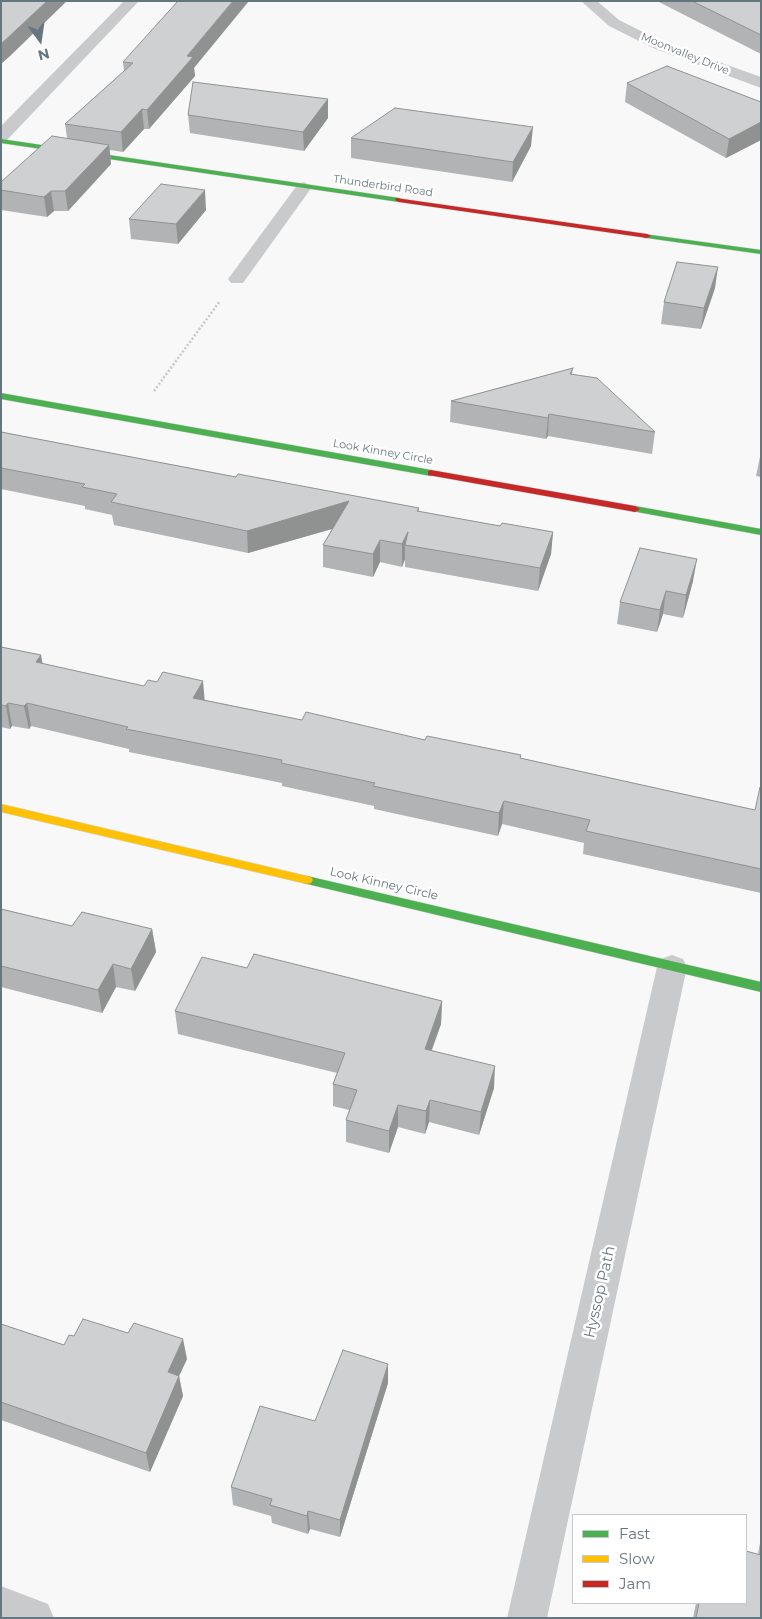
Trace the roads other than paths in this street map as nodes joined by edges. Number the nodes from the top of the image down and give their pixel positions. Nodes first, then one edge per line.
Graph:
1 (132, 1) edge
2 (588, 1) edge
3 (761, 83) edge
4 (1, 136) edge
5 (1, 141) edge
6 (304, 187) junction
7 (761, 252) edge
8 (237, 279) road end
9 (1, 396) edge
10 (761, 532) edge
11 (1, 808) edge
12 (672, 966) junction
13 (761, 987) edge
14 (1, 1606) edge
15 (34, 1618) edge
16 (527, 1618) edge

1 - 4 street
2 - 3 street, Moonvalley Drive
5 - 6 street, Thunderbird Road
6 - 7 street, Thunderbird Road
6 - 8 lane
9 - 10 street, Look Kinney Circle
11 - 12 street, Look Kinney Circle
12 - 13 street, Look Kinney Circle
12 - 16 street, Hyssop Path
14 - 15 street

